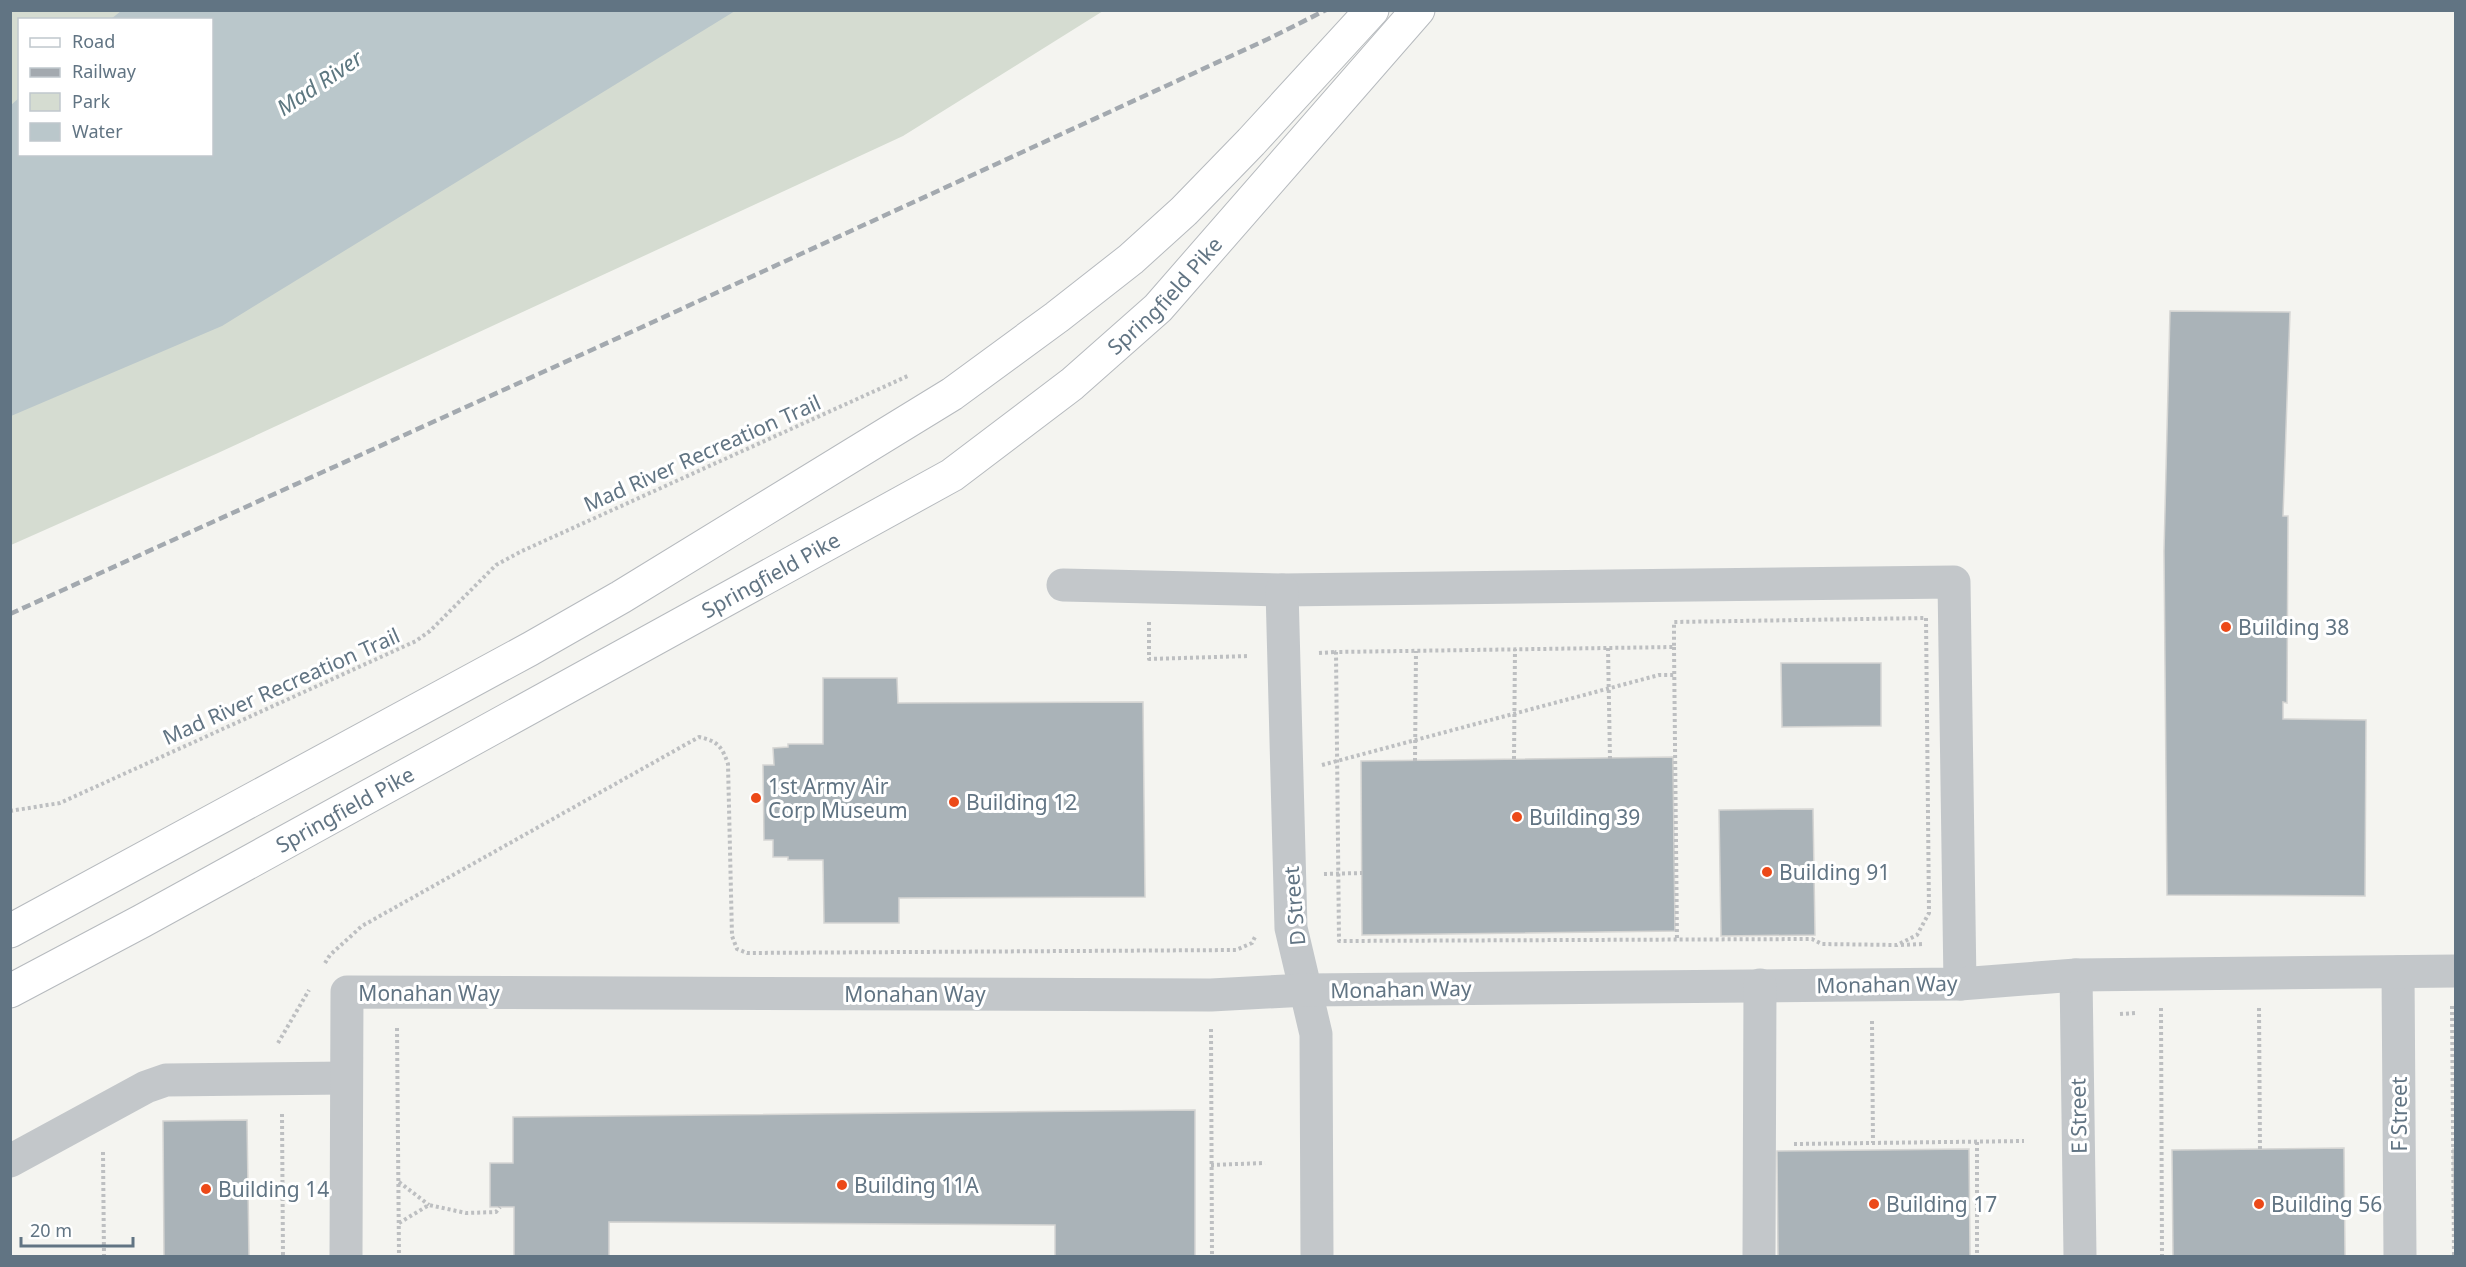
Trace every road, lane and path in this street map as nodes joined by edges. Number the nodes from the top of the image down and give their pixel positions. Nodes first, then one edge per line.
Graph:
1 (1372, 10) edge
2 (1418, 10) edge
3 (913, 373) dead end
4 (1062, 585) dead end
5 (1282, 590) junction
6 (1149, 617) dead end
7 (1674, 647) junction
8 (1608, 648) junction
9 (1515, 649) junction
10 (1416, 651) junction
11 (1336, 652) junction
12 (1284, 654) junction
13 (1674, 675) junction
14 (1608, 688) junction
15 (1514, 713) junction
16 (1415, 740) junction
17 (1514, 759) dead end
18 (1610, 759) dead end
19 (1337, 760) junction
20 (1415, 760) dead end
21 (1287, 774) junction
22 (10, 812) edge
23 (10, 931) edge
24 (1256, 935) dead end
25 (1677, 940) junction
26 (324, 964) dead end
27 (2456, 971) edge
28 (2398, 972) junction
29 (2076, 975) junction
30 (312, 984) dead end
31 (1960, 984) junction
32 (1760, 986) junction
33 (10, 990) edge
34 (1306, 990) junction
35 (2456, 1003) edge
36 (2161, 1007) dead end
37 (2259, 1007) dead end
38 (1872, 1010) dead end
39 (397, 1024) dead end
40 (1211, 1028) dead end
41 (278, 1043) dead end
42 (346, 1078) junction
43 (282, 1102) dead end
44 (2454, 1135) edge
45 (2024, 1141) dead end
46 (1977, 1142) junction
47 (102, 1143) dead end
48 (1873, 1143) junction
49 (1785, 1144) dead end
50 (2260, 1151) dead end
51 (10, 1161) edge
52 (1265, 1163) dead end
53 (1211, 1164) junction
54 (398, 1182) junction
55 (429, 1205) junction
56 (500, 1207) dead end
57 (399, 1224) junction
58 (104, 1257) edge
59 (283, 1257) edge
60 (346, 1257) edge
61 (399, 1257) edge
62 (1212, 1257) edge
63 (1317, 1257) edge
64 (1760, 1257) edge
65 (1977, 1257) edge
66 (2080, 1257) edge
67 (2162, 1257) edge
68 (2400, 1257) edge
69 (2454, 1257) edge

1 - 23 main road
2 - 33 main road, Springfield Pike
3 - 22 path, Mad River Recreation Trail
4 - 5 street
5 - 12 street, D Street
5 - 31 street
6 - 12 path
7 - 8 path
7 - 13 path
7 - 25 path
8 - 9 path
8 - 14 path
9 - 10 path
9 - 15 path
10 - 11 path
10 - 16 path
11 - 12 path
11 - 19 path
12 - 21 street, D Street
13 - 14 path
13 - 25 path
14 - 15 path
14 - 18 path
15 - 16 path
15 - 17 path
16 - 19 path
16 - 20 path
19 - 21 path
19 - 25 path
21 - 34 street, D Street
24 - 26 path
27 - 28 street, Monahan Way
28 - 29 street, Monahan Way
28 - 68 street, F Street
29 - 31 street, Monahan Way
29 - 66 street, E Street
30 - 41 path
31 - 32 street, Monahan Way
32 - 34 street, Monahan Way
32 - 64 street
34 - 42 street, Monahan Way
34 - 63 street, D Street
35 - 44 path
36 - 67 path
37 - 50 path
38 - 48 path
39 - 54 path
40 - 53 path
42 - 51 street
42 - 60 street
43 - 59 path
44 - 69 path
45 - 46 path
46 - 48 path
46 - 65 path
47 - 58 path
48 - 49 path
52 - 53 path
53 - 62 path
54 - 55 path
54 - 57 path
55 - 56 path
55 - 57 path
57 - 61 path

